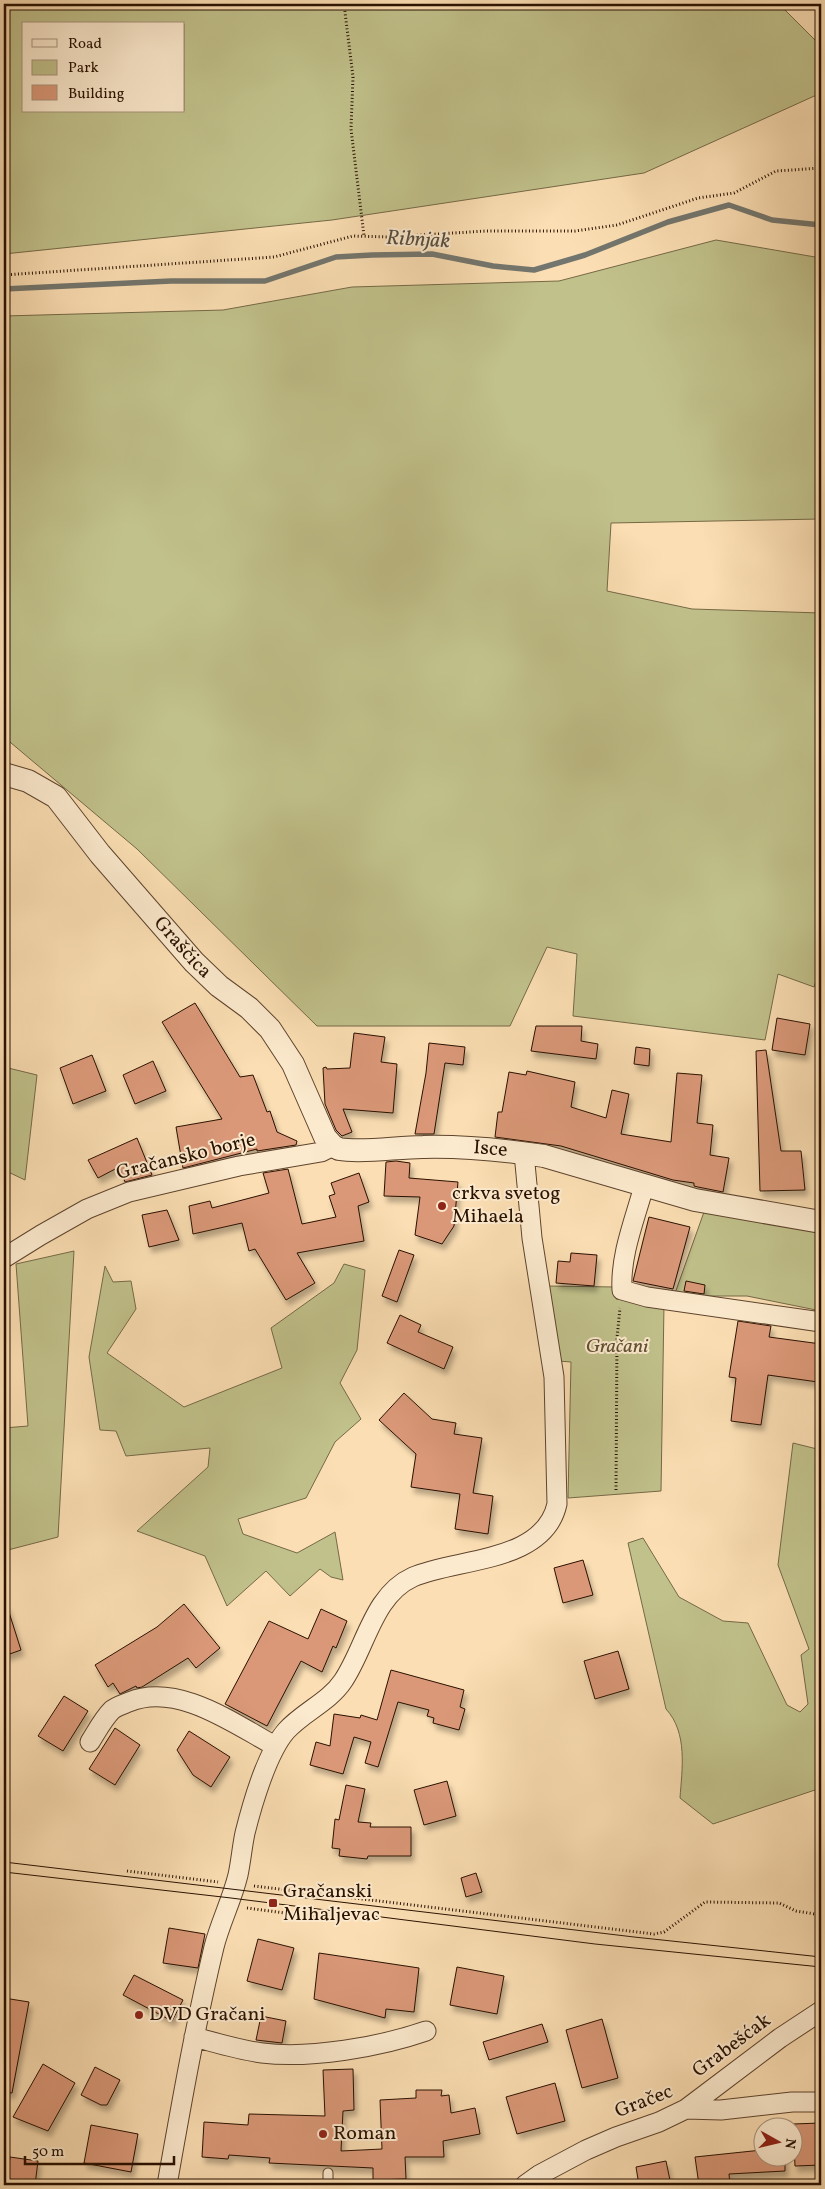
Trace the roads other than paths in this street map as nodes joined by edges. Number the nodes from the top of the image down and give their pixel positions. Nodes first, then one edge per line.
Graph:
1 (4, 774) edge
2 (333, 1146) junction
3 (524, 1153) junction
4 (644, 1186) junction
5 (821, 1222) edge
6 (4, 1258) edge
7 (821, 1322) edge
8 (90, 1742) dead end
9 (275, 1746) junction
10 (821, 1997) edge
11 (821, 2011) edge
12 (804, 2020) junction
13 (426, 2031) dead end
14 (194, 2037) junction
15 (821, 2102) edge
16 (686, 2109) junction
17 (328, 2174) dead end
18 (167, 2185) edge
19 (328, 2185) edge
20 (525, 2185) edge

1 - 2 street, Graščica
2 - 3 street, Isce
2 - 6 street, Gračansko borje
3 - 4 street, Isce
3 - 9 street
4 - 5 street, Isce
4 - 7 street
8 - 9 street
9 - 14 street
10 - 12 street, Grabešćak
11 - 12 street, Grabešćak
12 - 16 street, Grabešćak
13 - 14 street
14 - 18 street
15 - 16 street, Gračec
16 - 20 street, Gračec
17 - 19 lane

